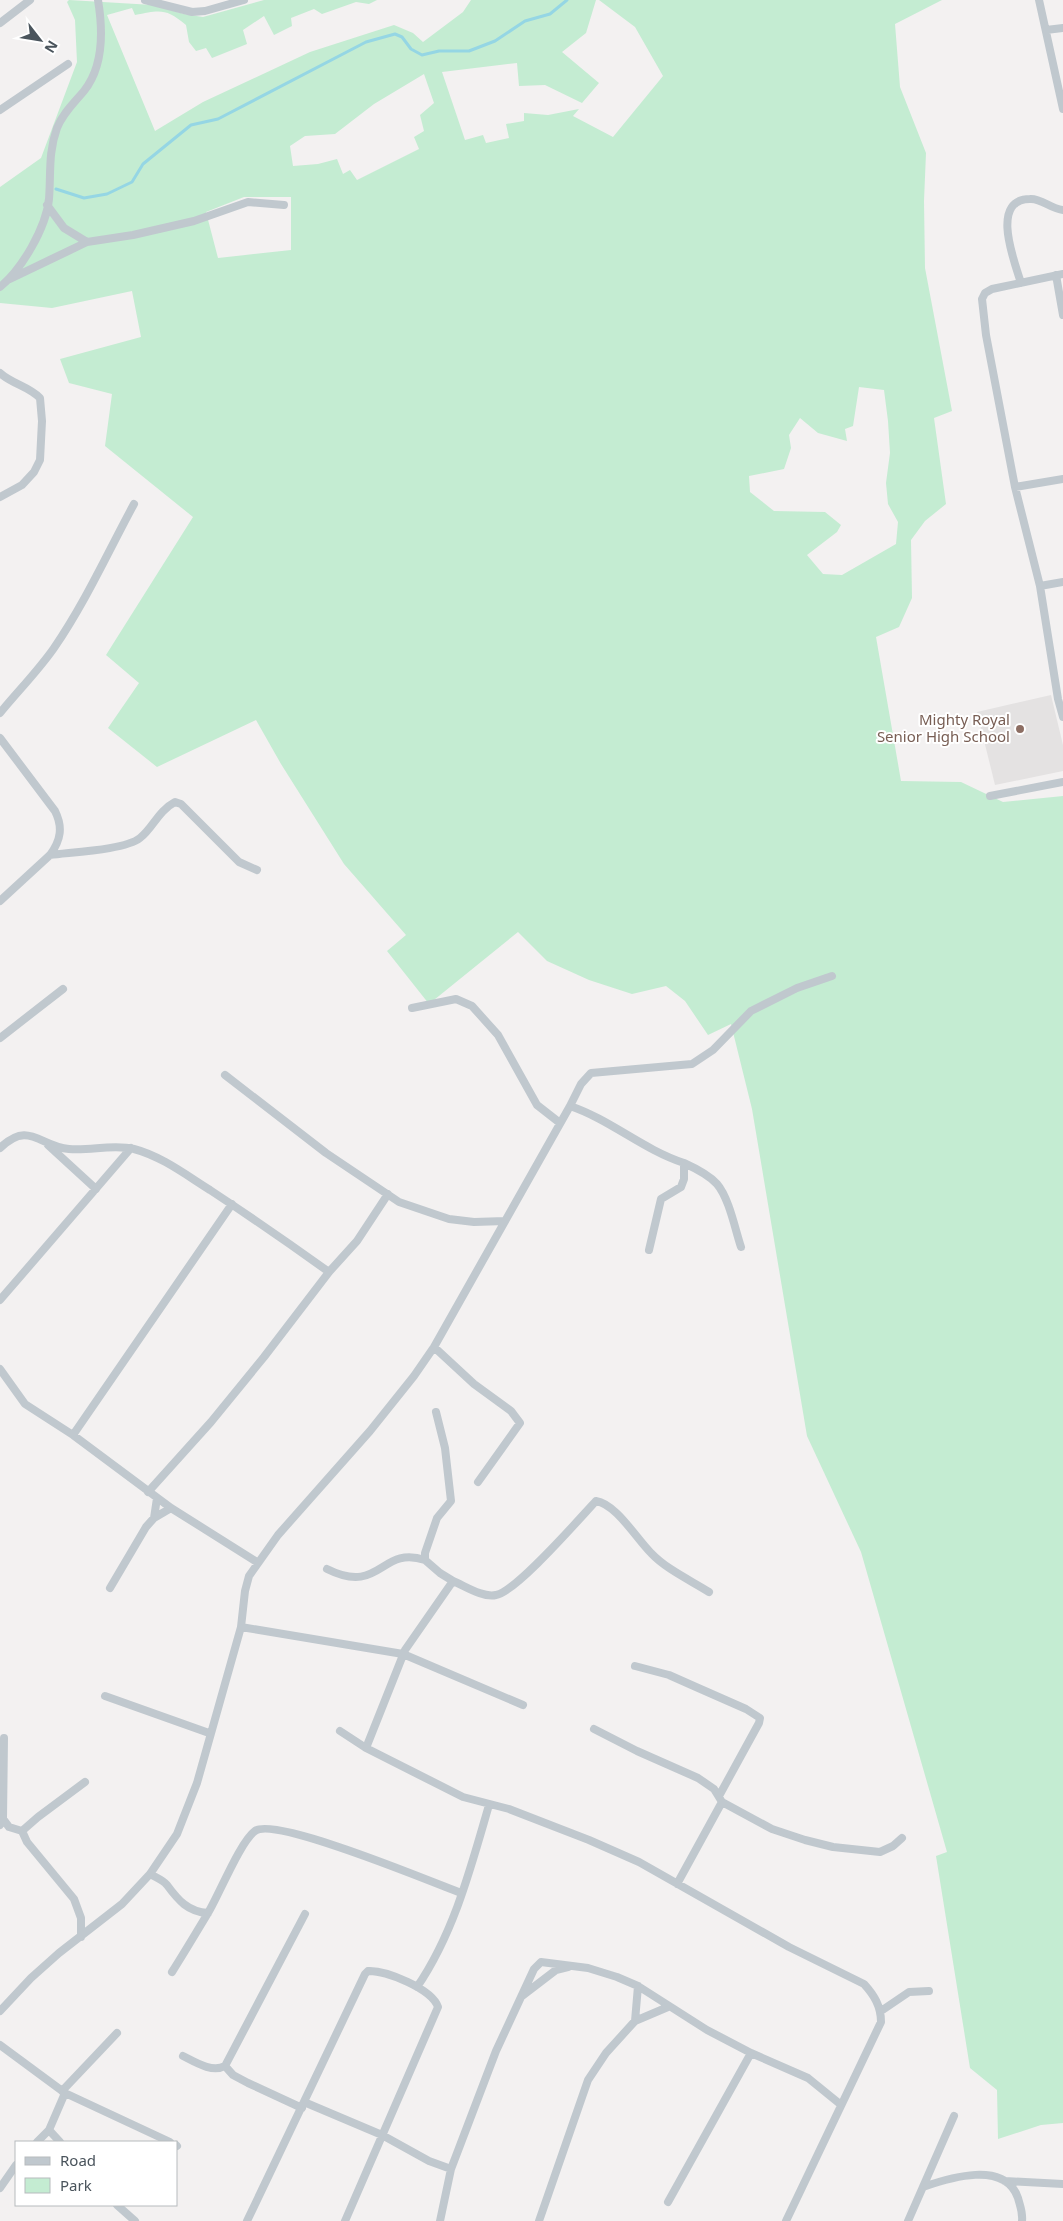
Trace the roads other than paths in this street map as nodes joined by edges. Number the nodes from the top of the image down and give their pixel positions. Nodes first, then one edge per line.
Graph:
1 (30, 0) edge
2 (98, 0) edge
3 (144, 0) edge
4 (244, 0) edge
5 (1039, 0) edge
6 (0, 23) edge
7 (1063, 28) edge
8 (1046, 30) junction
9 (68, 64) dead end
10 (1063, 109) edge
11 (0, 110) edge
12 (284, 205) dead end
13 (47, 206) junction
14 (1063, 210) edge
15 (87, 242) junction
16 (1060, 275) edge
17 (9, 280) junction
18 (1021, 283) junction
19 (0, 287) edge
20 (1063, 315) edge
21 (0, 374) edge
22 (1063, 479) edge
23 (1015, 487) junction
24 (0, 497) edge
25 (134, 504) dead end
26 (1063, 582) edge
27 (1040, 586) junction
28 (0, 713) edge
29 (1063, 717) edge
30 (0, 738) edge
31 (1063, 782) edge
32 (990, 796) dead end
33 (50, 855) junction
34 (257, 870) dead end
35 (0, 902) edge
36 (832, 976) dead end
37 (63, 989) dead end
38 (412, 1008) dead end
39 (0, 1038) edge
40 (225, 1075) dead end
41 (570, 1106) junction
42 (560, 1123) junction
43 (48, 1144) junction
44 (0, 1148) edge
45 (131, 1148) junction
46 (684, 1163) junction
47 (96, 1189) junction
48 (388, 1194) junction
49 (232, 1204) junction
50 (505, 1221) junction
51 (741, 1247) dead end
52 (649, 1250) dead end
53 (329, 1272) junction
54 (0, 1300) edge
55 (434, 1347) junction
56 (0, 1369) edge
57 (436, 1412) dead end
58 (73, 1435) junction
59 (478, 1482) dead end
60 (148, 1492) junction
61 (157, 1498) junction
62 (171, 1508) junction
63 (154, 1518) junction
64 (425, 1560) junction
65 (257, 1562) junction
66 (327, 1569) dead end
67 (453, 1581) junction
68 (110, 1588) dead end
69 (709, 1592) dead end
70 (240, 1627) junction
71 (403, 1654) junction
72 (635, 1666) dead end
73 (105, 1696) dead end
74 (523, 1705) dead end
75 (594, 1729) dead end
76 (340, 1732) dead end
77 (209, 1734) junction
78 (4, 1738) dead end
79 (366, 1748) junction
80 (1, 1772) edge
81 (85, 1782) dead end
82 (720, 1799) junction
83 (490, 1805) junction
84 (2, 1822) edge
85 (22, 1831) junction
86 (902, 1838) dead end
87 (150, 1874) junction
88 (677, 1884) junction
89 (461, 1893) junction
90 (208, 1913) junction
91 (305, 1914) dead end
92 (81, 1937) junction
93 (575, 1966) junction
94 (172, 1972) dead end
95 (638, 1986) junction
96 (417, 1987) junction
97 (929, 1991) dead end
98 (520, 1997) junction
99 (668, 2007) junction
100 (881, 2010) junction
101 (0, 2011) edge
102 (635, 2021) junction
103 (117, 2033) dead end
104 (0, 2045) edge
105 (751, 2053) junction
106 (183, 2056) dead end
107 (225, 2066) junction
108 (63, 2092) junction
109 (840, 2104) junction
110 (303, 2105) junction
111 (954, 2116) dead end
112 (49, 2130) junction
113 (382, 2134) junction
114 (38, 2141) edge
115 (59, 2141) edge
116 (168, 2141) edge
117 (15, 2166) edge
118 (451, 2169) junction
119 (1005, 2182) junction
120 (1063, 2184) edge
121 (923, 2187) junction
122 (0, 2188) edge
123 (668, 2202) dead end
124 (119, 2206) edge
125 (135, 2221) edge
126 (247, 2221) edge
127 (345, 2221) edge
128 (440, 2221) edge
129 (539, 2221) edge
130 (786, 2221) edge
131 (908, 2221) edge
132 (1022, 2221) edge

1 - 6 street
2 - 13 street
3 - 4 street
5 - 8 street
7 - 8 street
8 - 10 street
9 - 11 street
12 - 15 street
13 - 15 street
13 - 17 street
14 - 18 street
15 - 17 street
16 - 18 street
16 - 20 street
17 - 19 street
18 - 23 street
21 - 24 street
22 - 23 street
23 - 27 street
25 - 28 street
26 - 27 street
27 - 29 street
30 - 33 street
31 - 32 street
33 - 34 street
33 - 35 street
36 - 41 street
37 - 39 street
38 - 42 street
40 - 48 street
41 - 42 street
41 - 46 street
42 - 50 street
43 - 44 street
43 - 45 street
43 - 47 street
45 - 47 street
45 - 49 street
46 - 51 street
46 - 52 street
47 - 54 street
48 - 50 street
48 - 53 street
49 - 53 street
49 - 58 street
50 - 55 street
53 - 60 street
55 - 59 street
55 - 65 street
56 - 58 street
57 - 64 street
58 - 60 street
60 - 61 street
61 - 62 street
61 - 63 street
62 - 63 street
62 - 65 street
63 - 68 street
64 - 66 street
64 - 67 street
65 - 70 street
67 - 69 street
67 - 71 street
70 - 71 street
70 - 77 street
71 - 74 street
71 - 79 street
72 - 82 street
73 - 77 street
75 - 82 street
76 - 79 street
77 - 87 street
78 - 80 street
79 - 83 street
80 - 84 street
81 - 85 street
82 - 86 street
82 - 88 street
83 - 88 street
83 - 89 street
84 - 85 street
85 - 92 street
87 - 90 street
87 - 92 street
88 - 100 street
89 - 90 street
89 - 96 street
90 - 94 street
91 - 107 street
92 - 101 street
93 - 95 street
93 - 98 street
93 - 98 street
95 - 99 street
95 - 102 street
96 - 110 street
96 - 113 street
97 - 100 street
98 - 118 street
99 - 102 street
99 - 105 street
100 - 109 street
102 - 129 street
103 - 108 street
104 - 108 street
105 - 109 street
105 - 123 street
106 - 107 street
107 - 110 street
108 - 112 street
108 - 116 street
109 - 130 street
110 - 113 street
110 - 126 street
111 - 121 street
112 - 114 street
112 - 115 street
113 - 118 street
113 - 127 street
117 - 122 street
118 - 128 street
119 - 120 street
119 - 121 street
119 - 132 street
121 - 131 street
124 - 125 street

